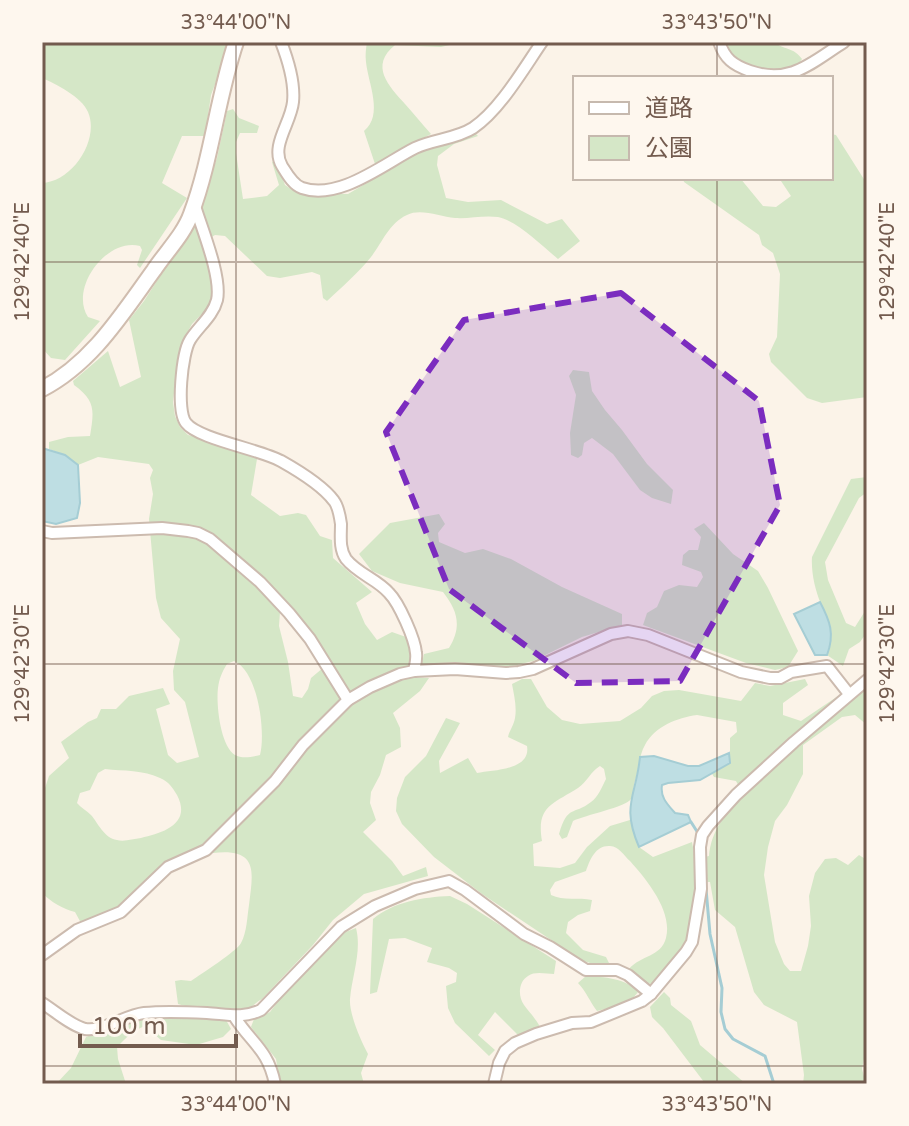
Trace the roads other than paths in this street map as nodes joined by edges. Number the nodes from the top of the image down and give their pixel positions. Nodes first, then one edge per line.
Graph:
1 (236, 42) edge
2 (281, 42) edge
3 (542, 42) edge
4 (719, 42) edge
5 (844, 42) edge
6 (771, 76) edge
7 (780, 76) edge
8 (194, 203) junction
9 (42, 389) edge
10 (42, 531) edge
11 (414, 671) junction
12 (867, 680) edge
13 (849, 694) junction
14 (348, 700) junction
15 (42, 955) edge
16 (651, 994) junction
17 (42, 1003) edge
18 (234, 1016) junction
19 (275, 1084) edge
20 (494, 1084) edge

1 - 8 street
2 - 3 street
4 - 6 street
5 - 7 street
8 - 9 street
8 - 11 street
10 - 14 street
11 - 13 street
11 - 14 street
12 - 13 street
13 - 16 street
14 - 15 street
16 - 18 street
16 - 20 street
17 - 18 street
18 - 19 street

